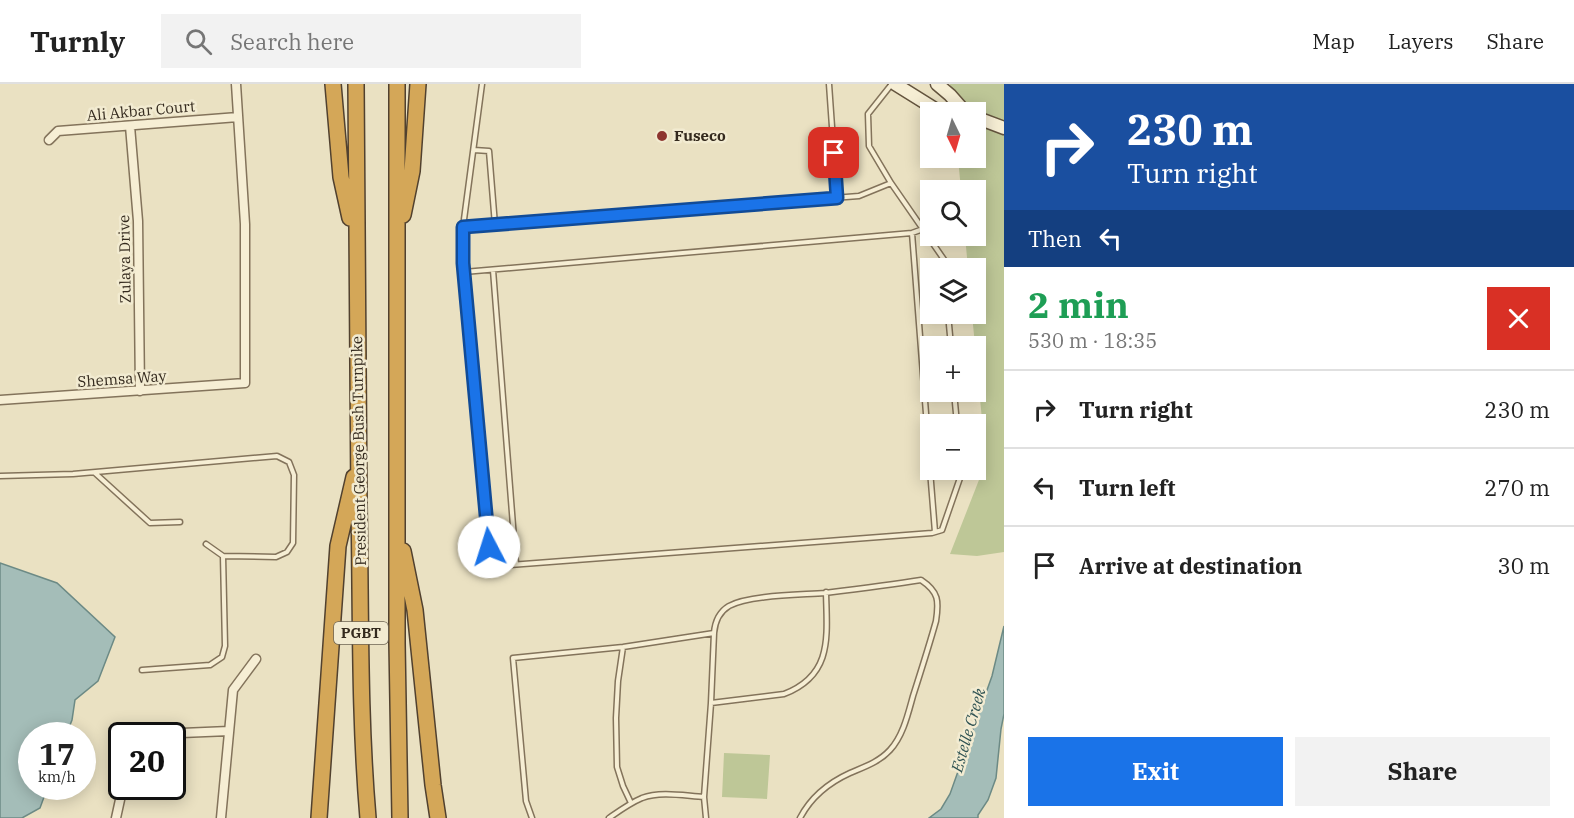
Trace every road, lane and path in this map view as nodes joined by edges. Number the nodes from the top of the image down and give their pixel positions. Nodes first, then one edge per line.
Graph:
1 (236, 84) edge
2 (333, 84) edge
3 (356, 84) edge
4 (397, 84) edge
5 (418, 84) edge
6 (482, 84) edge
7 (829, 84) edge
8 (893, 84) edge
9 (937, 84) edge
10 (923, 102) edge
11 (957, 102) edge
12 (238, 117) junction
13 (986, 121) edge
14 (130, 126) junction
15 (1004, 128) edge
16 (49, 140) dead end
17 (474, 150) junction
18 (891, 183) junction
19 (837, 198) junction
20 (495, 225) junction
21 (920, 225) edge
22 (463, 227) junction
23 (920, 230) edge
24 (912, 233) junction
25 (397, 244) junction
26 (356, 247) junction
27 (493, 270) junction
28 (464, 272) junction
29 (140, 391) junction
30 (0, 400) edge
31 (926, 414) edge
32 (359, 447) junction
33 (94, 472) junction
34 (0, 476) edge
35 (931, 480) edge
36 (959, 480) edge
37 (397, 516) junction
38 (180, 522) dead end
39 (935, 532) junction
40 (206, 544) dead end
41 (223, 556) junction
42 (516, 564) junction
43 (826, 592) junction
44 (714, 633) junction
45 (623, 647) junction
46 (256, 659) dead end
47 (142, 670) dead end
48 (711, 704) junction
49 (230, 731) junction
50 (186, 733) edge
51 (704, 797) junction
52 (120, 800) edge
53 (631, 803) junction
54 (116, 818) edge
55 (221, 818) edge
56 (319, 818) edge
57 (368, 818) edge
58 (400, 818) edge
59 (438, 818) edge
60 (532, 818) edge
61 (609, 818) edge
62 (706, 818) edge
63 (800, 818) edge

1 - 12 street
2 - 26 highway
3 - 26 highway, President George Bush Turnpike / PGBT
4 - 25 highway, PGBT
5 - 25 highway
6 - 17 lane
7 - 19 lane
8 - 10 street
8 - 18 lane
9 - 11 street
12 - 14 street, Ali Akbar Court
12 - 29 street, Shemsa Way
13 - 15 street
14 - 16 street, Ali Akbar Court
14 - 29 street, Zulaya Drive
17 - 20 lane
17 - 22 lane
18 - 19 lane
18 - 21 lane
19 - 20 lane
20 - 22 lane
22 - 28 lane
23 - 24 lane
24 - 27 lane
24 - 31 lane
25 - 37 highway, PGBT
26 - 32 highway, President George Bush Turnpike / PGBT
27 - 28 lane
27 - 42 lane
28 - 42 lane
29 - 30 street, Shemsa Way
32 - 56 highway
32 - 57 highway, President George Bush Turnpike / PGBT
33 - 34 lane
33 - 38 lane
33 - 41 lane
35 - 39 lane
36 - 39 lane
37 - 58 highway, PGBT
37 - 59 highway
39 - 42 lane
40 - 41 lane
41 - 47 lane
43 - 44 lane
43 - 48 lane
43 - 63 lane
44 - 45 lane
44 - 48 lane
45 - 53 lane
45 - 60 lane
46 - 49 street
48 - 51 lane
49 - 50 street
49 - 55 street
51 - 53 lane
51 - 62 lane
52 - 54 street
53 - 61 lane

